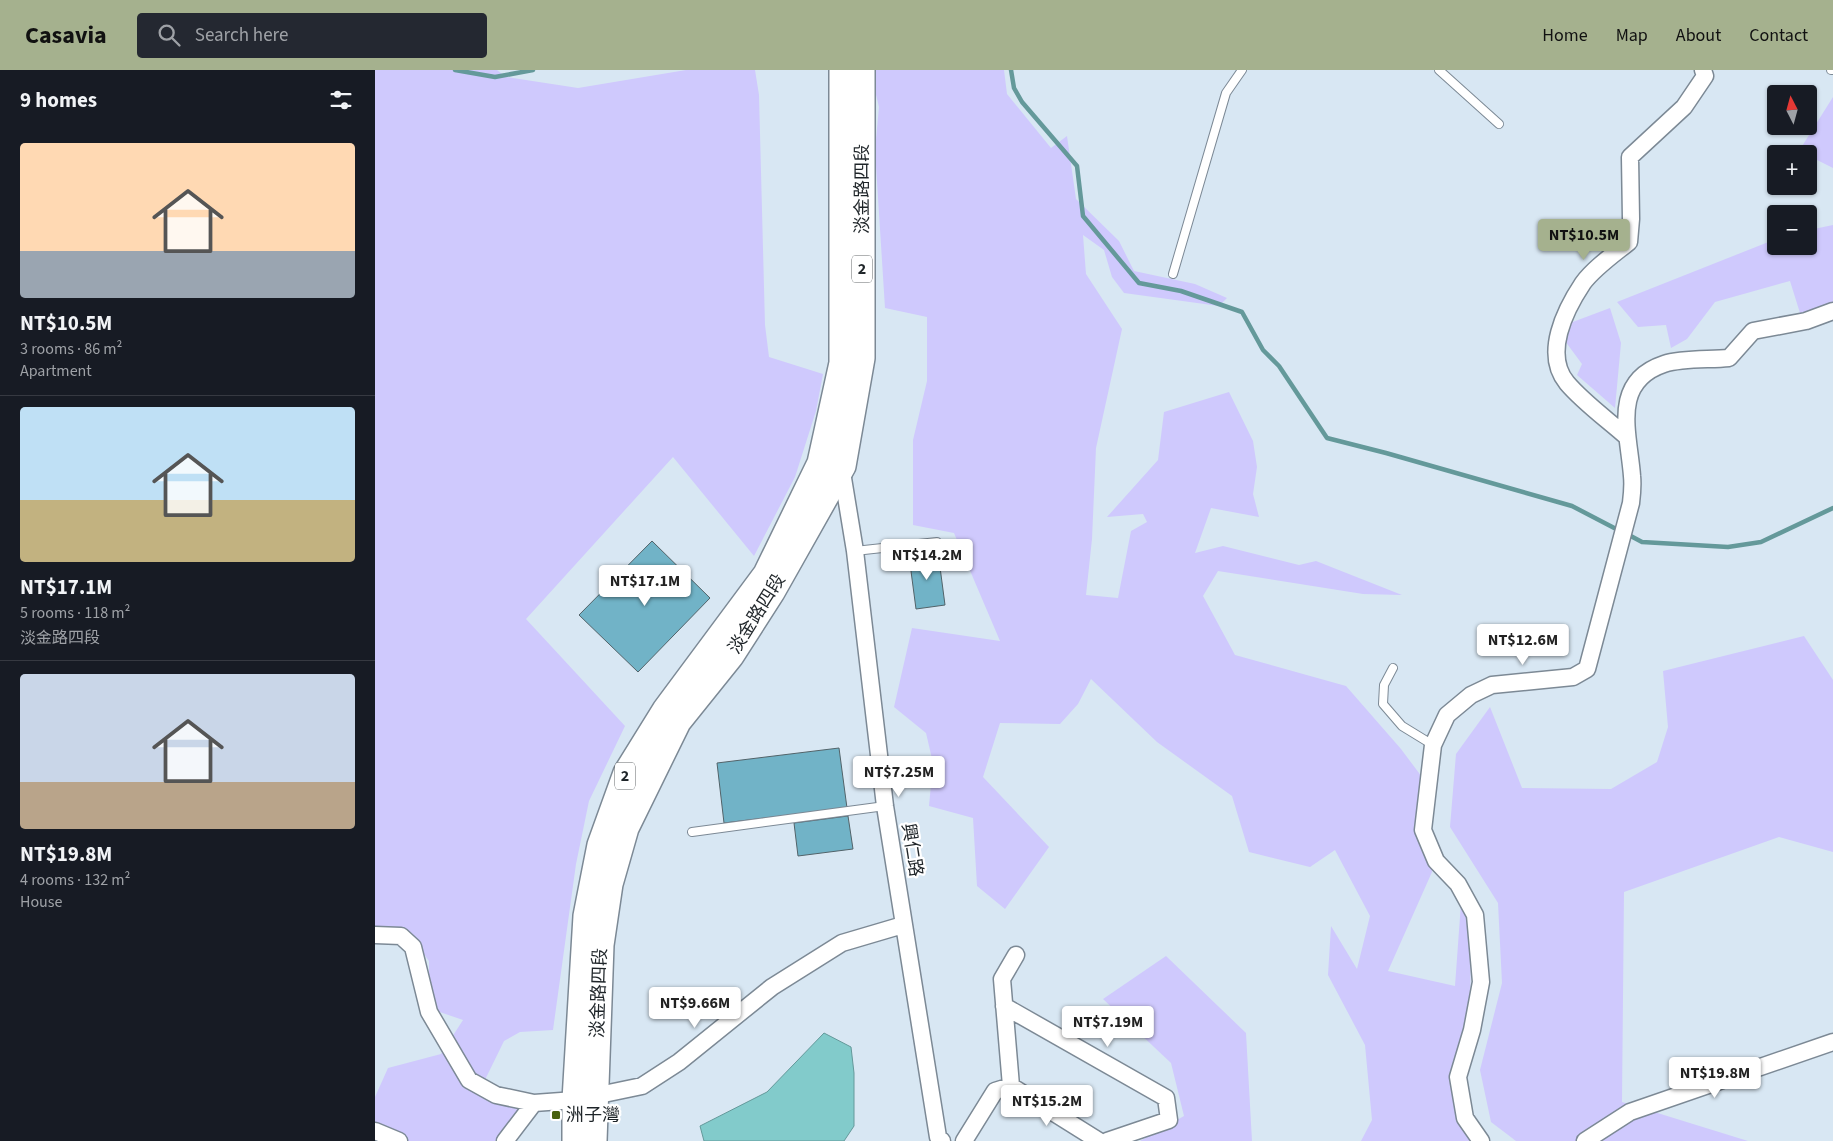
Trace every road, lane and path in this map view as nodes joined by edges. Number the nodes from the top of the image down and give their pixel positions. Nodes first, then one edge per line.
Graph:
1 (842, 70) edge
2 (863, 70) edge
3 (1242, 70) edge
4 (1439, 70) edge
5 (1703, 70) edge
6 (1499, 124) dead end
7 (1173, 274) dead end
8 (1833, 311) edge
9 (1627, 437) junction
10 (832, 465) junction
11 (937, 542) dead end
12 (855, 551) junction
13 (1393, 668) dead end
14 (1433, 745) junction
15 (885, 806) junction
16 (693, 832) dead end
17 (903, 925) junction
18 (375, 935) edge
19 (1016, 955) dead end
20 (1004, 1006) junction
21 (1833, 1042) edge
22 (1011, 1086) junction
23 (585, 1098) junction
24 (534, 1103) junction
25 (375, 1131) edge
26 (937, 1140) edge
27 (399, 1141) edge
28 (505, 1141) edge
29 (575, 1141) edge
30 (594, 1141) edge
31 (964, 1141) edge
32 (1099, 1141) edge
33 (1107, 1141) edge
34 (1481, 1141) edge
35 (1585, 1141) edge

1 - 10 main road, 淡金路四段 / 2
2 - 10 main road, 淡金路四段 / 2
3 - 7 lane
4 - 6 lane
5 - 9 street
8 - 9 street
9 - 14 street
10 - 12 street, 興仁路
10 - 23 main road, 淡金路四段 / 2
11 - 12 lane
12 - 15 street, 興仁路
13 - 14 lane
14 - 34 street
15 - 16 lane
15 - 17 street, 興仁路
17 - 23 street
17 - 26 street, 興仁路
18 - 24 street
19 - 20 street
20 - 22 street
20 - 33 street
21 - 35 street
22 - 31 street
22 - 32 street
23 - 24 street
23 - 29 main road, 淡金路四段 / 2
23 - 30 main road, 淡金路四段 / 2
24 - 28 street
25 - 27 street

